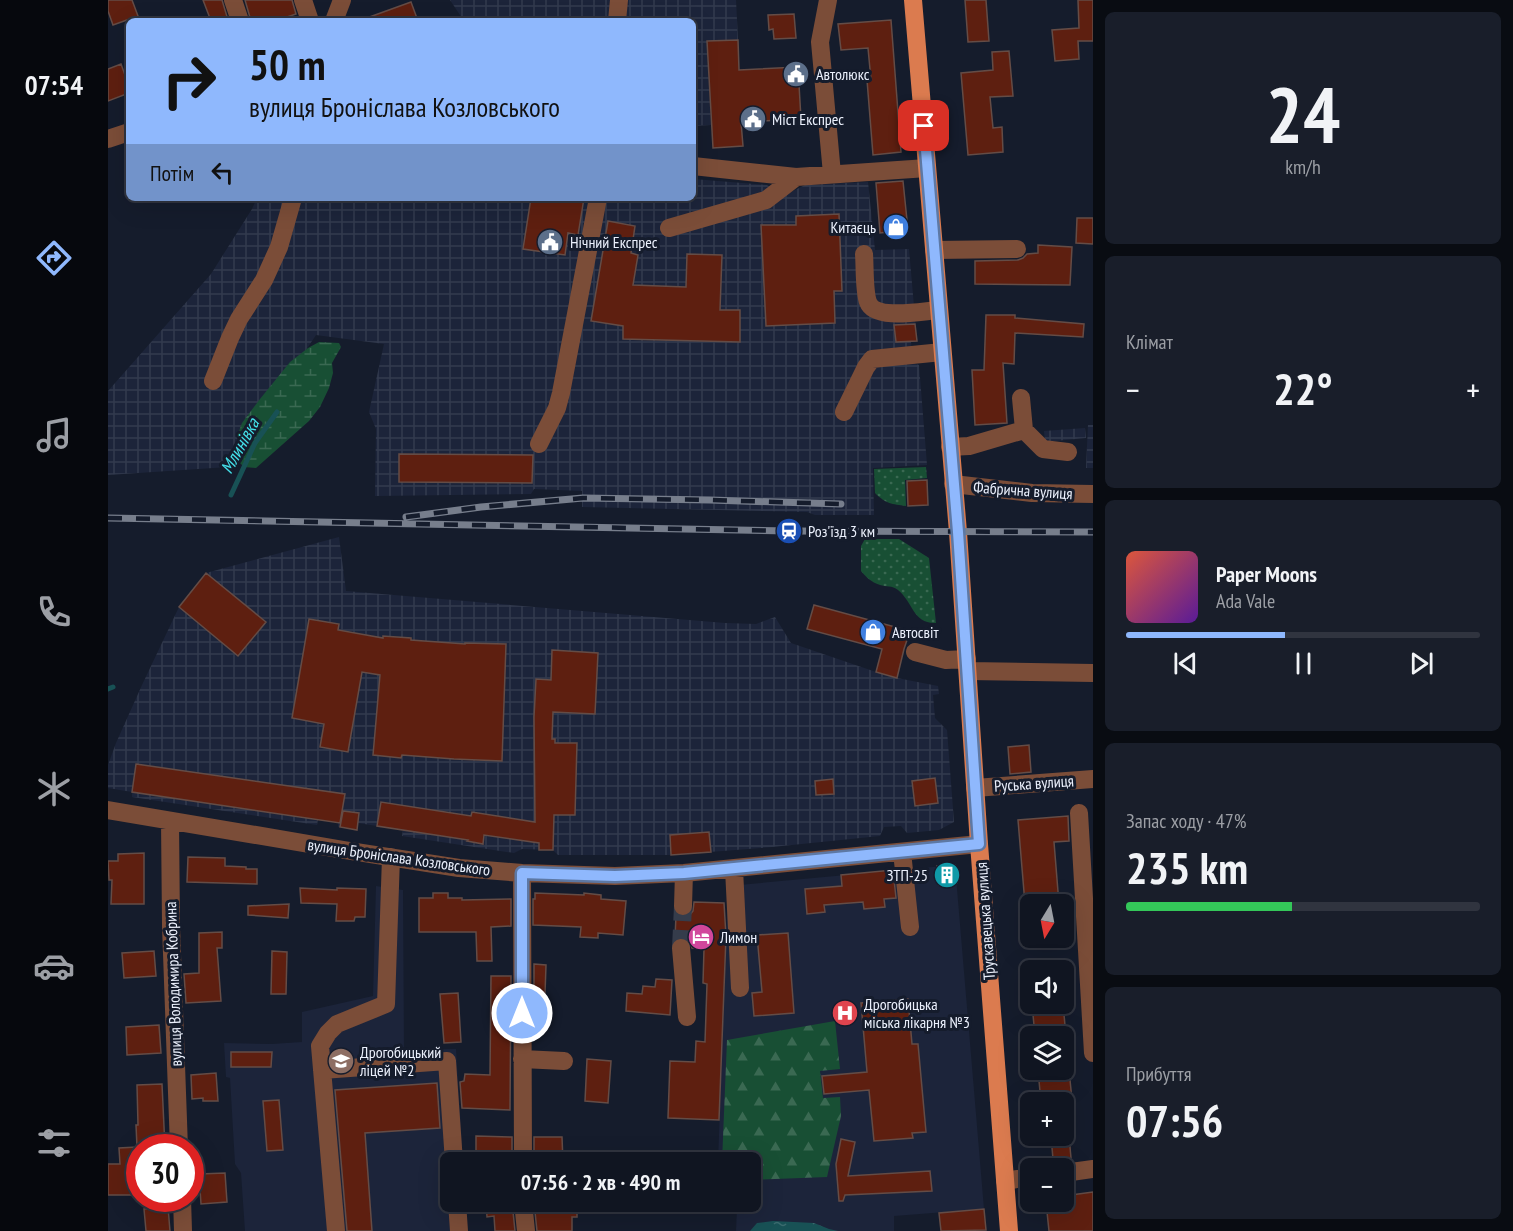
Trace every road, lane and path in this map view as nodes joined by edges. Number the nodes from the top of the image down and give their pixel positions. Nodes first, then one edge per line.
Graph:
1 (233, 0) edge
2 (303, 0) edge
3 (342, 0) edge
4 (619, 0) edge
5 (828, 0) edge
6 (913, 0) edge
7 (239, 18) edge
8 (309, 18) edge
9 (335, 18) edge
10 (617, 18) edge
11 (126, 133) edge
12 (108, 139) edge
13 (696, 166) edge
14 (927, 168) junction
15 (832, 174) junction
16 (796, 177) junction
17 (292, 201) edge
18 (597, 201) edge
19 (669, 228) dead end
20 (1017, 249) dead end
21 (934, 250) junction
22 (864, 254) dead end
23 (939, 310) junction
24 (942, 352) junction
25 (213, 381) dead end
26 (1022, 399) dead end
27 (844, 412) dead end
28 (1024, 430) junction
29 (539, 444) dead end
30 (950, 447) junction
31 (1068, 452) dead end
32 (953, 484) junction
33 (1093, 494) edge
34 (915, 652) dead end
35 (968, 665) junction
36 (1093, 673) edge
37 (1093, 779) edge
38 (975, 788) junction
39 (108, 810) edge
40 (1079, 813) dead end
41 (170, 821) junction
42 (979, 844) junction
43 (902, 852) junction
44 (391, 857) junction
45 (734, 869) junction
46 (522, 873) junction
47 (684, 873) junction
48 (683, 906) tunnel mouth
49 (910, 927) dead end
50 (681, 948) tunnel mouth
51 (740, 988) dead end
52 (1091, 995) edge
53 (687, 1017) dead end
54 (1093, 1053) edge
55 (522, 1059) junction
56 (564, 1061) dead end
57 (322, 1070) junction
58 (178, 1134) edge
59 (453, 1152) edge
60 (523, 1152) edge
61 (1093, 1169) edge
62 (1074, 1172) edge
63 (1020, 1179) edge
64 (1005, 1181) junction
65 (182, 1212) edge
66 (458, 1212) edge
67 (524, 1212) edge
68 (183, 1231) edge
69 (336, 1231) edge
70 (459, 1231) edge
71 (526, 1231) edge
72 (1009, 1231) edge

1 - 7 street
2 - 8 street
3 - 9 street
4 - 10 street
5 - 15 street
6 - 14 main road, Трускавецька вулиця
11 - 12 street
13 - 16 street
14 - 15 street
14 - 21 main road, Трускавецька вулиця
15 - 16 street
16 - 19 street
17 - 25 street
18 - 29 street
20 - 21 street
21 - 23 main road, Трускавецька вулиця
22 - 23 street
23 - 24 main road, Трускавецька вулиця
24 - 27 street
24 - 30 main road, Трускавецька вулиця
26 - 28 street
28 - 30 street
28 - 31 street
30 - 32 main road, Трускавецька вулиця
32 - 33 street, Фабрична вулиця
32 - 35 main road, Трускавецька вулиця
34 - 35 street
35 - 36 street
35 - 38 main road, Трускавецька вулиця
37 - 38 street, Руська вулиця
38 - 42 main road, Трускавецька вулиця
39 - 41 street, вулиця Броніслава Козловського
40 - 52 street
41 - 44 street, вулиця Броніслава Козловського
41 - 58 street, вулиця Володимира Кобрина
42 - 43 street, вулиця Броніслава Козловського
42 - 64 main road, Трускавецька вулиця
43 - 45 street, вулиця Броніслава Козловського
43 - 49 street
44 - 46 street, вулиця Броніслава Козловського
44 - 57 street
45 - 47 street, вулиця Броніслава Козловського
45 - 51 street
46 - 47 street, вулиця Броніслава Козловського
46 - 55 street
47 - 48 street
50 - 53 street
52 - 54 street
55 - 56 street
55 - 60 street
57 - 59 street
57 - 69 street
61 - 62 street
63 - 64 street
64 - 72 main road, Трускавецька вулиця
65 - 68 street
66 - 70 street
67 - 71 street

